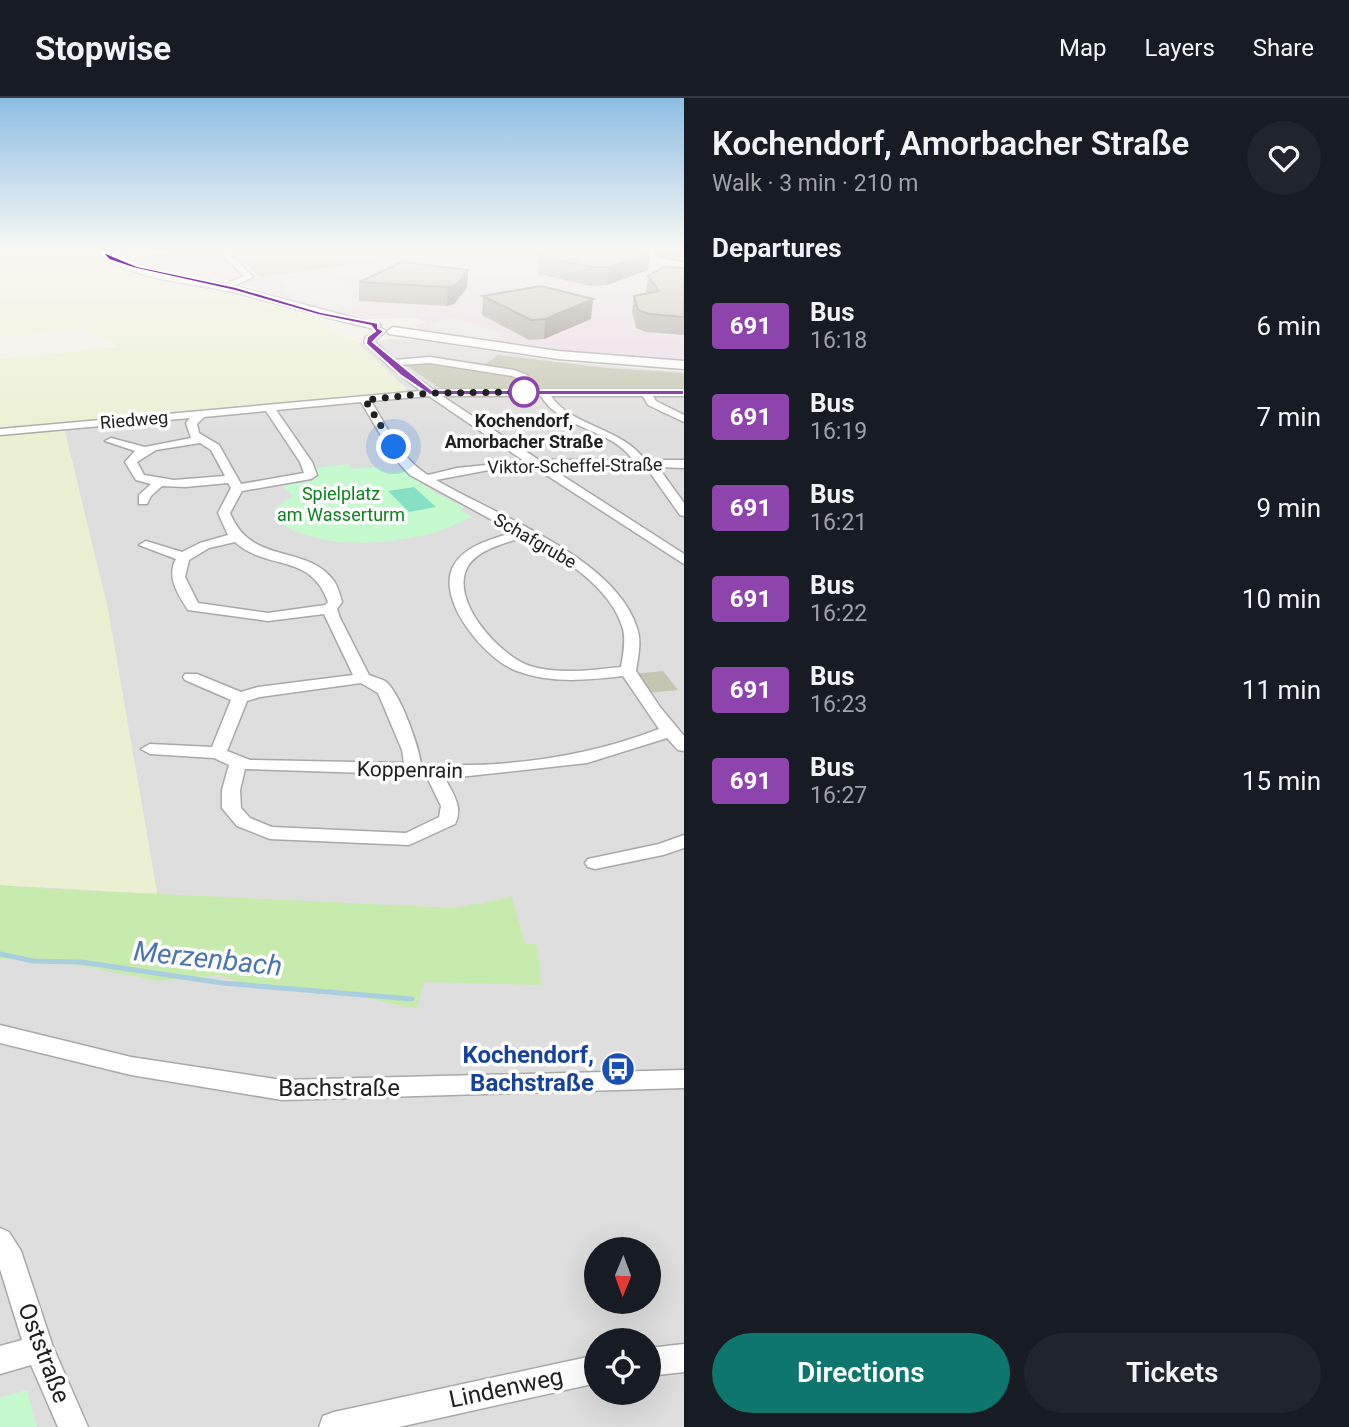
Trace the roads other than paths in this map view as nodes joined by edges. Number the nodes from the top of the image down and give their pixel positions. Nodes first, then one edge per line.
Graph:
1 (324, 314) edge
2 (388, 329) junction
3 (391, 363) junction
4 (684, 365) edge
5 (528, 392) junction
6 (430, 393) junction
7 (544, 393) junction
8 (646, 393) junction
9 (684, 393) edge
10 (365, 400) junction
11 (269, 408) junction
12 (201, 414) junction
13 (684, 419) edge
14 (0, 432) edge
15 (200, 440) junction
16 (111, 441) dead end
17 (148, 451) junction
18 (537, 464) junction
19 (646, 464) junction
20 (684, 464) edge
21 (426, 479) junction
22 (160, 482) junction
23 (234, 483) junction
24 (143, 501) dead end
25 (684, 511) edge
26 (525, 533) junction
27 (235, 538) junction
28 (146, 545) dead end
29 (183, 557) junction
30 (684, 560) edge
31 (330, 609) junction
32 (628, 671) junction
33 (191, 677) dead end
34 (363, 678) junction
35 (240, 698) junction
36 (669, 731) junction
37 (684, 746) edge
38 (150, 750) dead end
39 (218, 753) junction
40 (238, 763) junction
41 (413, 770) junction
42 (433, 772) junction
43 (684, 841) edge
44 (595, 863) dead end
45 (0, 1034) edge
46 (684, 1079) edge
47 (0, 1240) edge
48 (39, 1349) junction
49 (684, 1358) edge
50 (0, 1360) edge
51 (661, 1361) edge
52 (584, 1372) edge
53 (73, 1427) edge
54 (334, 1427) edge

1 - 2 street
2 - 3 street
2 - 4 street
3 - 5 street
3 - 6 street
5 - 6 street, Riedweg
5 - 7 street, Riedweg
6 - 10 street, Riedweg
6 - 18 street
7 - 8 street, Riedweg
7 - 19 street
8 - 9 street, Riedweg
8 - 13 street
10 - 11 street, Riedweg
10 - 21 street, Schafgrube
11 - 12 street, Riedweg
11 - 23 street
12 - 14 street, Riedweg
12 - 15 street
15 - 17 street
15 - 23 street
16 - 17 street
17 - 22 street
18 - 19 street, Viktor-Scheffel-Straße
18 - 21 street, Viktor-Scheffel-Straße
18 - 30 street
19 - 20 street, Viktor-Scheffel-Straße
19 - 25 street
21 - 26 street, Schafgrube
22 - 23 street
22 - 24 street
23 - 27 street
26 - 32 street, Schafgrube
26 - 32 street
27 - 29 street
27 - 31 street
28 - 29 street
29 - 31 street
31 - 34 street
32 - 36 street
33 - 35 street
34 - 35 street
34 - 41 street
35 - 39 street
36 - 37 street
36 - 42 street, Koppenrain
38 - 39 street, Koppenrain
39 - 40 street, Koppenrain
40 - 41 street, Koppenrain
40 - 42 street
41 - 42 street, Koppenrain
43 - 44 street
45 - 46 street, Bachstraße
47 - 48 street, Oststraße
48 - 50 street
48 - 53 street, Oststraße
49 - 51 street
52 - 54 street, Lindenweg

